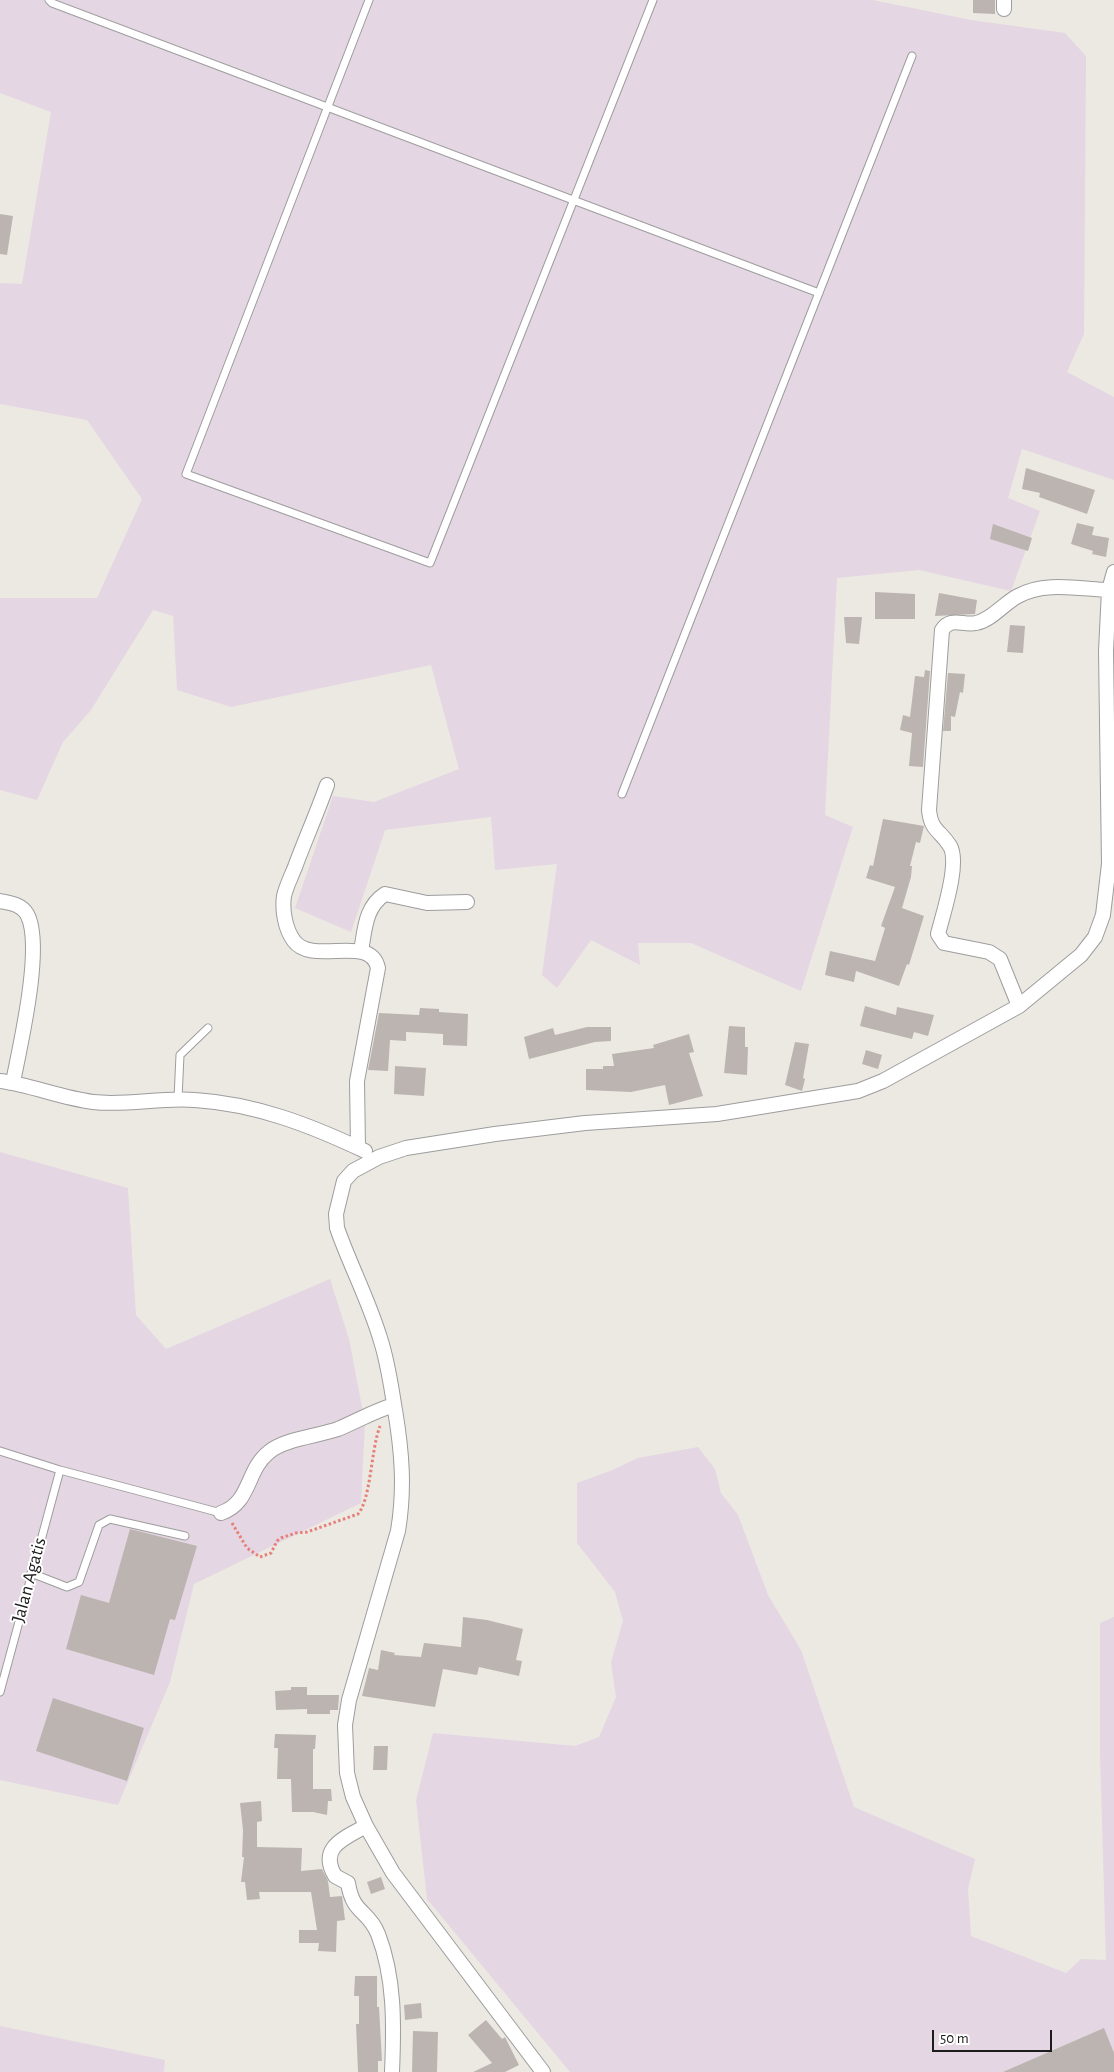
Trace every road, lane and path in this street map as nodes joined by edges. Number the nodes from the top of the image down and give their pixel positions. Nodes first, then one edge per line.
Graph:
1 (49, 0) edge
2 (369, 0) edge
3 (653, 0) edge
4 (912, 56) dead end
5 (327, 107) junction
6 (574, 200) junction
7 (819, 293) junction
8 (1114, 572) edge
9 (1109, 590) junction
10 (327, 785) dead end
11 (622, 794) dead end
12 (1112, 823) edge
13 (0, 901) edge
14 (467, 902) dead end
15 (361, 951) junction
16 (1018, 1006) junction
17 (208, 1028) dead end
18 (6, 1081) edge
19 (178, 1099) junction
20 (358, 1148) junction
21 (379, 1157) junction
22 (395, 1409) junction
23 (0, 1451) edge
24 (60, 1470) junction
25 (221, 1513) junction
26 (185, 1536) dead end
27 (31, 1573) junction
28 (0, 1692) edge
29 (366, 1826) junction
30 (392, 2072) edge
31 (543, 2072) edge

1 - 5 lane
2 - 5 lane
3 - 6 lane
4 - 7 lane
5 - 6 lane
5 - 6 lane
6 - 7 lane
7 - 11 lane
8 - 9 street
9 - 12 street
9 - 16 street
10 - 15 street
12 - 16 street
13 - 18 street
14 - 15 street
15 - 20 street
16 - 21 street
17 - 19 lane
18 - 19 street
19 - 20 street
20 - 21 street
21 - 22 street
22 - 25 street
22 - 25 path
22 - 29 street
23 - 24 lane
24 - 25 lane
24 - 27 lane, Jalan Agatis
26 - 27 lane
27 - 28 lane, Jalan Agatis
29 - 30 street
29 - 31 street

